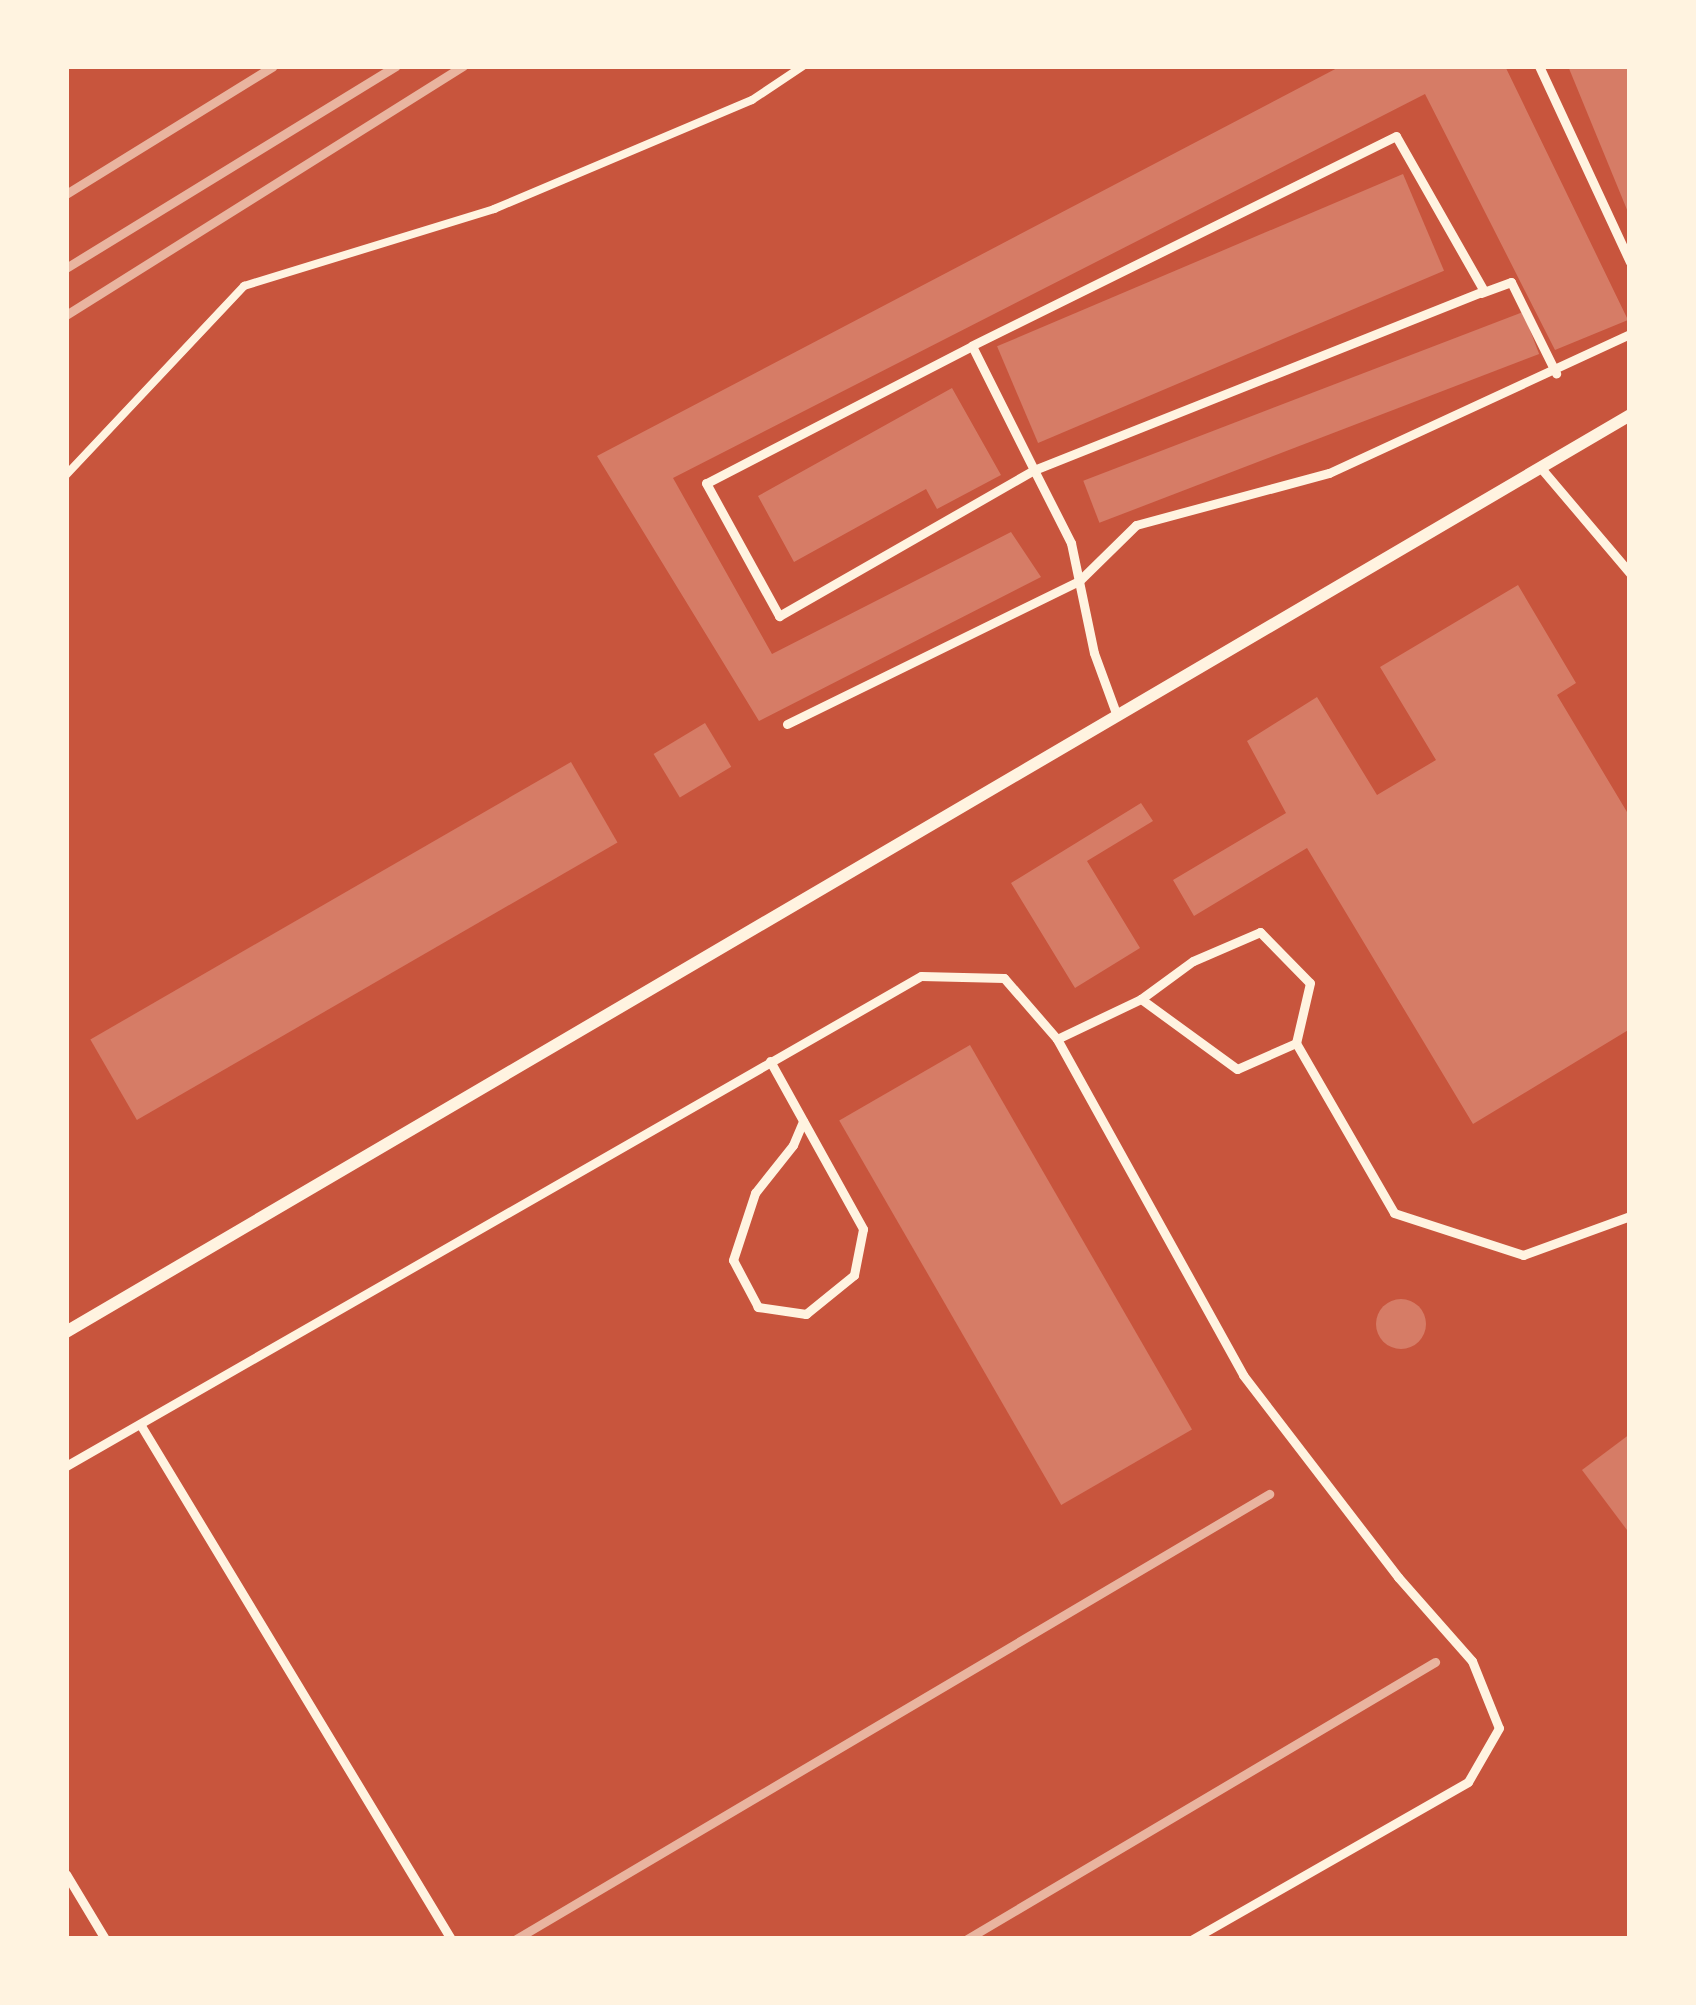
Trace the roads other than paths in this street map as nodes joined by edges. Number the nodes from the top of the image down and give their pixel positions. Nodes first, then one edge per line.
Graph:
1 (1539, 66) edge
2 (1630, 262) edge
3 (1474, 295) junction
4 (1630, 334) edge
5 (972, 346) junction
6 (1556, 373) junction
7 (1630, 415) edge
8 (1540, 467) junction
9 (1034, 470) junction
10 (1630, 573) edge
11 (1078, 581) junction
12 (1117, 716) junction
13 (787, 724) dead end
14 (1141, 999) junction
15 (1057, 1039) junction
16 (1296, 1043) junction
17 (770, 1061) junction
18 (803, 1121) junction
19 (1630, 1216) edge
20 (66, 1332) edge
21 (140, 1424) junction
22 (66, 1466) edge
23 (66, 1874) edge
24 (105, 1939) edge
25 (451, 1939) edge
26 (1193, 1939) edge

1 - 2 lane
3 - 5 lane
3 - 6 lane
3 - 9 lane
4 - 6 lane
5 - 9 lane
5 - 9 lane
6 - 11 lane
7 - 8 street
8 - 10 lane
8 - 12 street
9 - 11 lane
11 - 12 lane
11 - 13 lane
12 - 20 street
14 - 15 lane
14 - 16 lane
14 - 16 lane
15 - 17 lane
15 - 26 lane
16 - 19 lane
17 - 18 lane
17 - 21 lane
18 - 18 lane
21 - 22 lane
21 - 25 lane
23 - 24 lane

